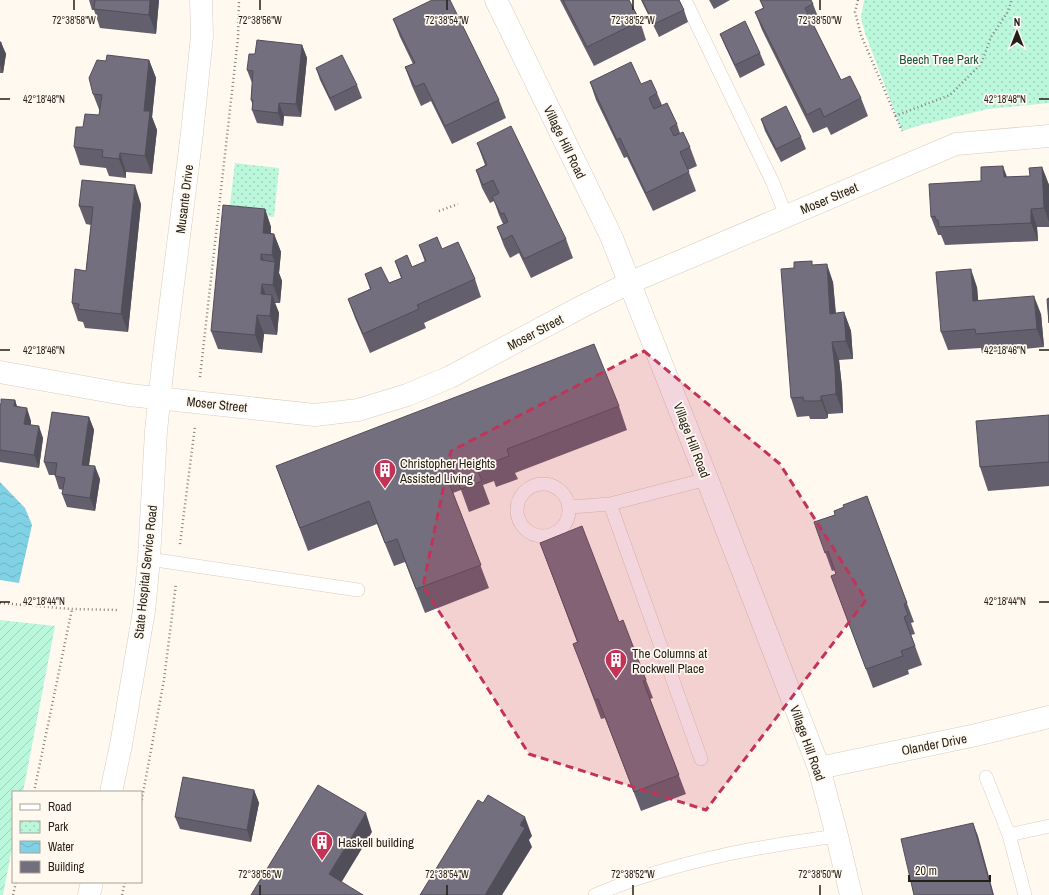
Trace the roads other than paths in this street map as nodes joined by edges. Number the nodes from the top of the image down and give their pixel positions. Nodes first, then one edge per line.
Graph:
1 (201, 0) edge
2 (496, 0) edge
3 (686, 0) edge
4 (1049, 136) edge
5 (786, 216) junction
6 (629, 283) junction
7 (0, 372) edge
8 (160, 398) junction
9 (707, 479) junction
10 (610, 504) junction
11 (570, 507) junction
12 (149, 559) junction
13 (358, 590) dead end
14 (1049, 717) edge
15 (701, 759) dead end
16 (818, 768) junction
17 (986, 777) dead end
18 (111, 791) edge
19 (1049, 826) edge
20 (1008, 835) junction
21 (837, 836) junction
22 (92, 883) edge
23 (89, 895) edge
24 (595, 895) edge
25 (851, 895) edge
26 (1025, 895) edge

1 - 8 street, Musante Drive
2 - 6 street, Village Hill Road
3 - 5 lane
4 - 5 street, Moser Street
5 - 6 street, Moser Street
6 - 8 street, Moser Street
6 - 9 street, Village Hill Road
7 - 8 street, Moser Street
8 - 12 street, State Hospital Service Road
9 - 10 lane
9 - 16 street, Village Hill Road
10 - 11 lane
10 - 15 lane
11 - 11 lane
12 - 13 lane
12 - 18 street, State Hospital Service Road
14 - 16 street, Olander Drive
16 - 21 street, Village Hill Road
17 - 20 lane
19 - 20 lane
20 - 26 lane
21 - 24 lane
21 - 25 street, Village Hill Road
22 - 23 street

